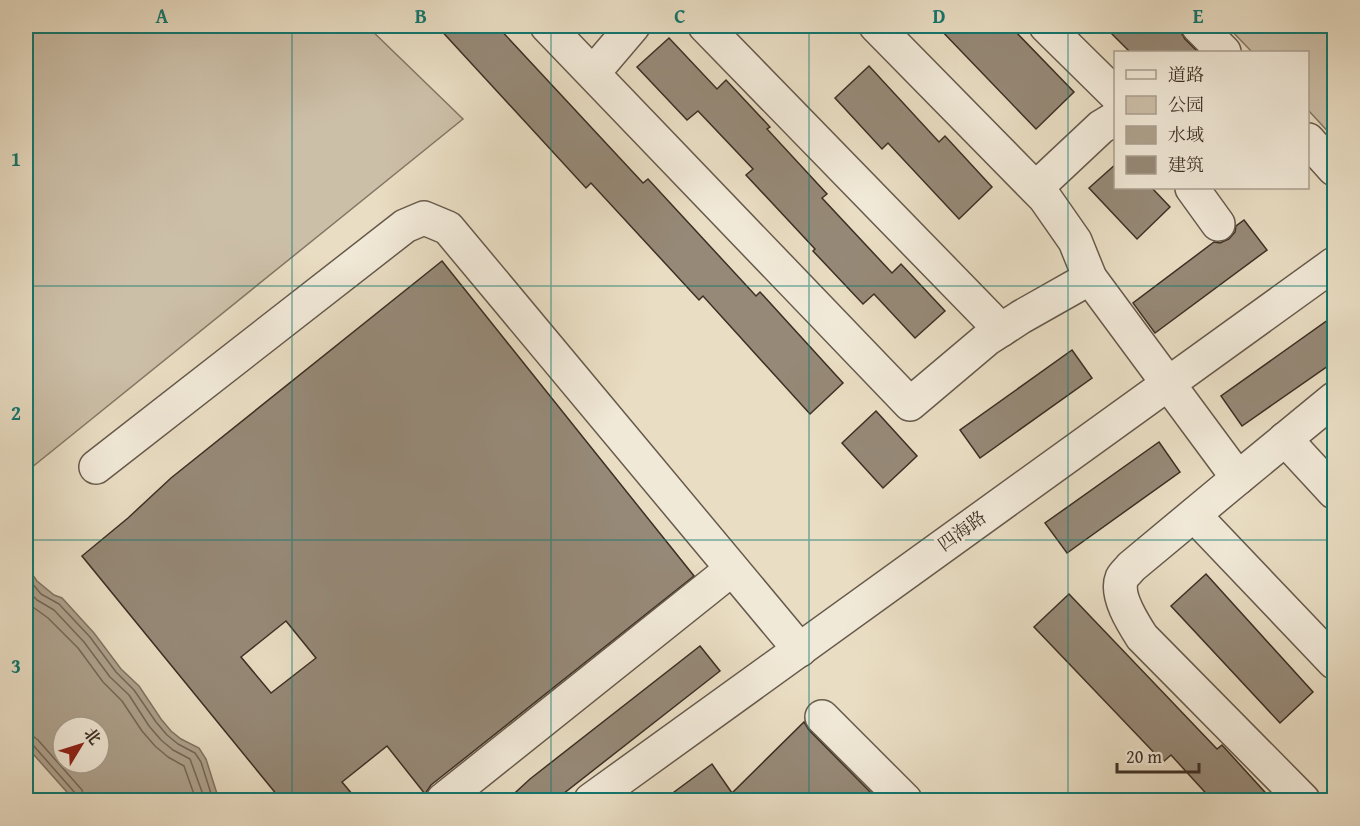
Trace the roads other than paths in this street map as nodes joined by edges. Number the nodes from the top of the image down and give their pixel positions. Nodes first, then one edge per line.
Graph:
1 (547, 26) edge
2 (633, 26) edge
3 (705, 26) edge
4 (876, 26) edge
5 (1046, 26) edge
6 (593, 73) junction
7 (1114, 93) edge
8 (1114, 119) edge
9 (1309, 141) edge
10 (1335, 169) edge
11 (1036, 188) junction
12 (1193, 189) edge
13 (1218, 224) dead end
14 (1335, 264) edge
15 (1090, 278) junction
16 (1001, 330) junction
17 (1168, 383) junction
18 (1335, 399) edge
19 (1285, 439) junction
20 (96, 467) dead end
21 (1238, 478) junction
22 (1335, 492) edge
23 (1194, 515) junction
24 (732, 568) junction
25 (800, 650) junction
26 (1335, 662) edge
27 (822, 717) dead end
28 (596, 799) edge
29 (443, 801) edge
30 (905, 801) edge
31 (1303, 801) edge

1 - 6 street
2 - 6 street
3 - 16 street
4 - 11 street
5 - 7 street
6 - 16 street
8 - 11 street
9 - 10 street
11 - 15 street
12 - 13 street
14 - 17 street, 四海路
15 - 16 street
15 - 17 street
17 - 21 street
17 - 25 street, 四海路
18 - 19 street
19 - 21 street
19 - 22 street
20 - 24 street
21 - 23 street
23 - 26 street
23 - 31 street
24 - 25 street
24 - 29 street
25 - 28 street, 四海路
27 - 30 street

